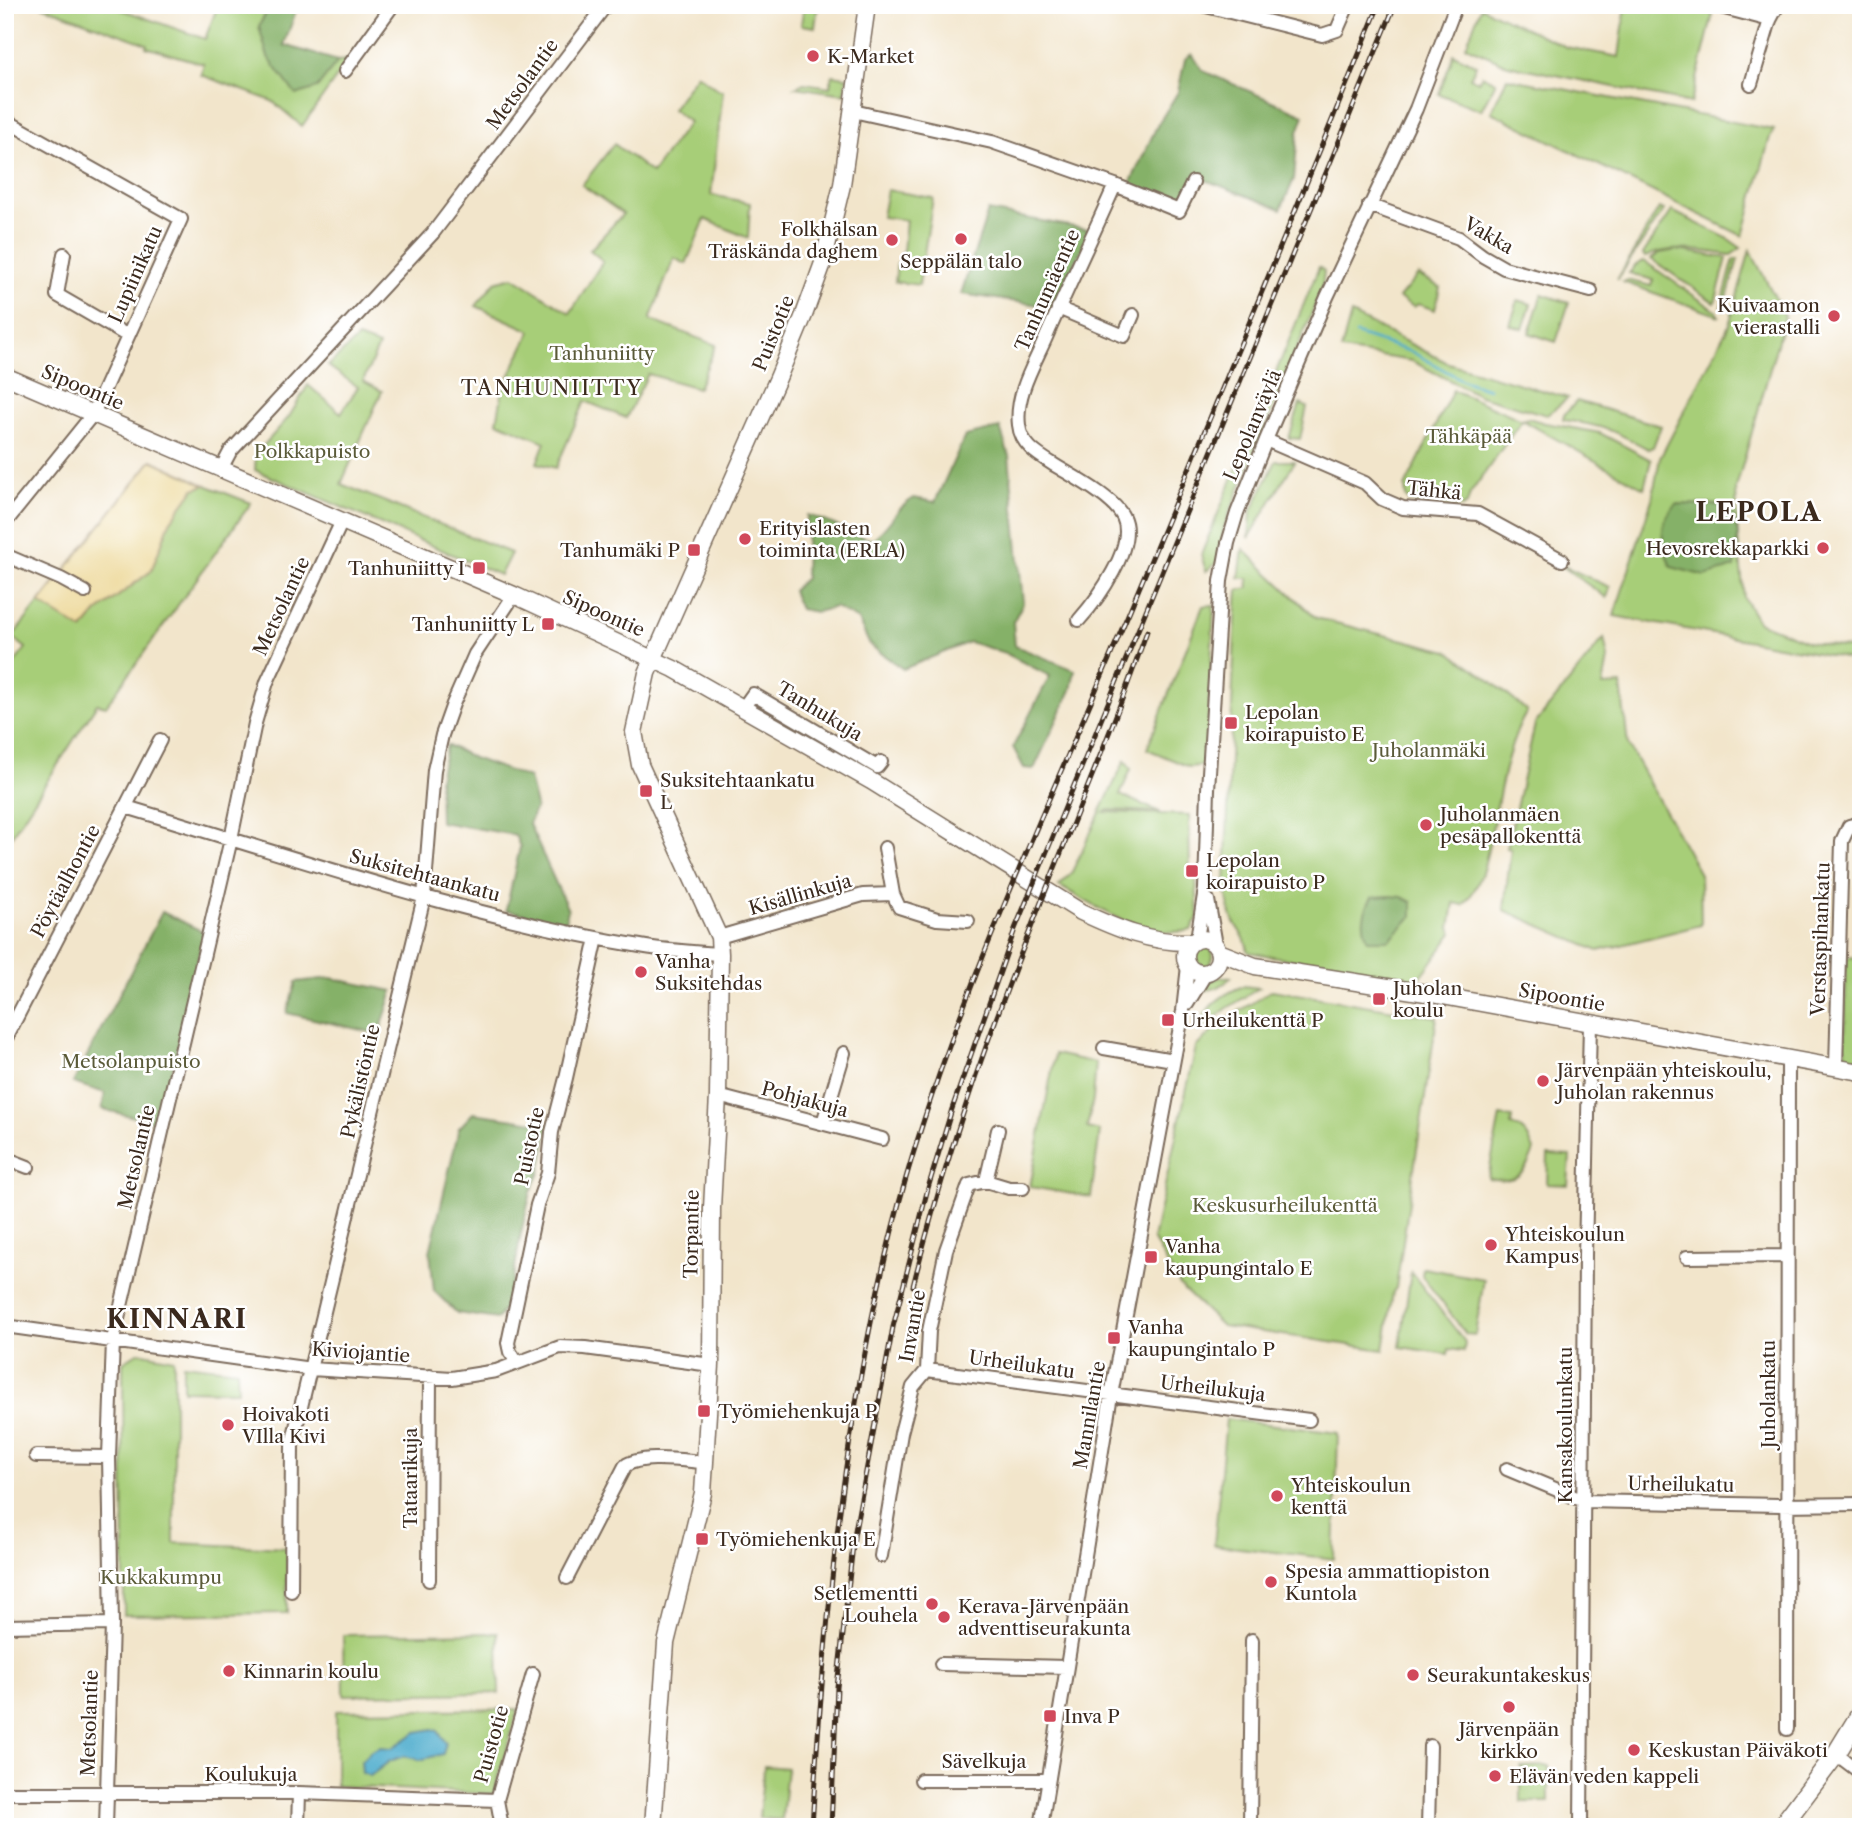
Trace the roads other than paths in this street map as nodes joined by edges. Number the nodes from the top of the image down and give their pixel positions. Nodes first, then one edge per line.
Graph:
1 (393, 5) edge
2 (606, 5) edge
3 (867, 5) edge
4 (1203, 5) edge
5 (1348, 5) edge
6 (1456, 5) edge
7 (1713, 5) edge
8 (1778, 5) edge
9 (1770, 20) junction
10 (345, 71) dead end
11 (1751, 85) dead end
12 (853, 111) junction
13 (5, 120) edge
14 (1193, 182) dead end
15 (1115, 185) junction
16 (1369, 205) junction
17 (64, 254) dead end
18 (1591, 291) dead end
19 (1058, 308) junction
20 (1133, 315) dead end
21 (128, 336) junction
22 (5, 376) edge
23 (93, 414) junction
24 (1266, 440) junction
25 (220, 469) junction
26 (342, 521) junction
27 (5, 523) edge
28 (5, 555) edge
29 (1562, 560) dead end
30 (85, 592) dead end
31 (514, 595) junction
32 (1079, 621) dead end
33 (654, 658) junction
34 (743, 708) junction
35 (160, 740) dead end
36 (881, 762) dead end
37 (126, 807) junction
38 (1861, 823) edge
39 (232, 839) junction
40 (885, 848) dead end
41 (1205, 889) junction
42 (893, 894) junction
43 (424, 897) junction
44 (968, 921) dead end
45 (597, 938) junction
46 (1157, 940) junction
47 (1194, 940) junction
48 (719, 946) junction
49 (1218, 948) junction
50 (1186, 963) junction
51 (1255, 966) junction
52 (1209, 971) junction
53 (1183, 1011) junction
54 (1590, 1023) junction
55 (5, 1040) edge
56 (1104, 1048) dead end
57 (844, 1053) dead end
58 (1788, 1059) junction
59 (1173, 1060) junction
60 (1836, 1068) junction
61 (1861, 1072) edge
62 (718, 1096) junction
63 (823, 1123) junction
64 (998, 1130) dead end
65 (882, 1139) dead end
66 (5, 1158) edge
67 (28, 1167) dead end
68 (986, 1181) junction
69 (1023, 1188) dead end
70 (1787, 1256) junction
71 (1687, 1257) dead end
72 (5, 1326) edge
73 (113, 1340) junction
74 (517, 1362) junction
75 (711, 1365) junction
76 (312, 1368) junction
77 (927, 1370) junction
78 (430, 1376) junction
79 (1111, 1395) junction
80 (1309, 1420) dead end
81 (36, 1456) dead end
82 (109, 1457) junction
83 (705, 1462) junction
84 (1507, 1469) dead end
85 (1584, 1501) junction
86 (1788, 1504) junction
87 (1861, 1504) edge
88 (881, 1556) dead end
89 (567, 1578) dead end
90 (429, 1580) dead end
91 (291, 1591) dead end
92 (112, 1624) junction
93 (5, 1626) edge
94 (1252, 1640) dead end
95 (941, 1664) dead end
96 (1066, 1667) junction
97 (533, 1674) dead end
98 (1861, 1713) edge
99 (1787, 1729) dead end
100 (1430, 1746) dead end
101 (1836, 1754) junction
102 (1861, 1773) edge
103 (920, 1780) dead end
104 (1048, 1780) junction
105 (5, 1793) edge
106 (299, 1793) junction
107 (105, 1794) junction
108 (497, 1800) junction
109 (106, 1827) edge
110 (298, 1827) edge
111 (502, 1827) edge
112 (653, 1827) edge
113 (1041, 1827) edge
114 (1250, 1827) edge
115 (1428, 1827) edge
116 (1581, 1827) edge
117 (1781, 1827) edge

1 - 10 street
2 - 25 street, Metsolantie
3 - 12 street, Puistotie
4 - 5 street
6 - 16 street, Lepolanväylä
7 - 9 street
8 - 9 street
9 - 11 street
12 - 15 street
12 - 33 street, Puistotie
13 - 21 street, Lupiinikatu
14 - 15 street
15 - 19 street, Tanhumäentie
16 - 18 street, Vakka
16 - 24 street, Lepolanväylä
17 - 21 street
19 - 20 street
19 - 32 street, Tanhumäentie
21 - 23 street, Lupiinikatu
22 - 23 street, Sipoontie
23 - 25 street, Sipoontie
23 - 27 street, Lupiinikatu
24 - 29 street, Tähkä
24 - 41 street, Lepolanväylä
25 - 26 street, Sipoontie
26 - 31 street, Sipoontie
26 - 39 street, Metsolantie
28 - 30 street
31 - 33 street, Sipoontie
31 - 43 street, Pykälistöntie
33 - 34 street, Sipoontie
33 - 48 street, Torpantie
34 - 36 street, Tanhukuja
34 - 46 street, Sipoontie
35 - 37 street, Pöytäalhontie
37 - 39 street, Suksitehtaankatu
37 - 55 street, Pöytäalhontie
38 - 60 street, Verstaspihankatu
39 - 43 street, Suksitehtaankatu
39 - 73 street, Metsolantie
40 - 42 street
41 - 47 street, Lepolanväylä
41 - 49 street, Lepolanväylä
42 - 44 street
42 - 48 street, Kisällinkuja
43 - 45 street, Suksitehtaankatu
43 - 76 street, Pykälistöntie
45 - 48 street, Suksitehtaankatu
45 - 74 street, Puistotie
46 - 47 street, Sipoontie
46 - 50 street, Sipoontie
47 - 49 street
47 - 50 street
48 - 62 street, Torpantie
49 - 51 street, Sipoontie
49 - 52 street
50 - 52 street
50 - 53 street, Mannilantie
51 - 52 street, Sipoontie
51 - 54 street, Sipoontie
52 - 53 street, Mannilantie
53 - 59 street, Mannilantie
54 - 58 street, Sipoontie
54 - 85 street, Kansakoulunkatu
56 - 59 street
57 - 63 street
58 - 60 street, Sipoontie
58 - 70 street, Juholankatu
59 - 79 street, Mannilantie
60 - 61 street, Sipoontie
62 - 63 street, Pohjakuja
62 - 75 street, Torpantie
63 - 65 street, Pohjakuja
64 - 68 street
66 - 67 street
68 - 69 street
68 - 77 street, Invantie
70 - 71 street
70 - 86 street, Juholankatu
72 - 73 street, Kiviojantie
73 - 76 street, Kiviojantie
73 - 82 street, Metsolantie
74 - 75 street, Kiviojantie
74 - 78 street, Kiviojantie
75 - 83 street, Torpantie
76 - 78 street, Kiviojantie
76 - 91 street, Pykälistöntie
77 - 79 street, Urheilukatu
77 - 88 street, Invantie
78 - 90 street, Tataarikuja
79 - 80 street, Urheilukuja
79 - 96 street, Mannilantie
81 - 82 street
82 - 92 street, Metsolantie
83 - 89 street
83 - 112 street, Torpantie
84 - 85 street, Urheilukatu
85 - 86 street, Urheilukatu
85 - 116 street, Kansakoulunkatu
86 - 87 street, Urheilukatu
86 - 99 street, Juholankatu
92 - 93 street
92 - 107 street, Metsolantie
94 - 114 street
95 - 96 street
96 - 104 street, Mannilantie
97 - 108 street, Puistotie
98 - 101 main road
100 - 115 street
101 - 102 street
101 - 117 main road
103 - 104 street, Sävelkuja
104 - 113 street, Mannilantie
105 - 107 street, Koulukuja
106 - 107 street, Koulukuja
106 - 108 street, Koulukuja
106 - 110 street
107 - 109 street, Metsolantie
108 - 111 street, Puistotie

